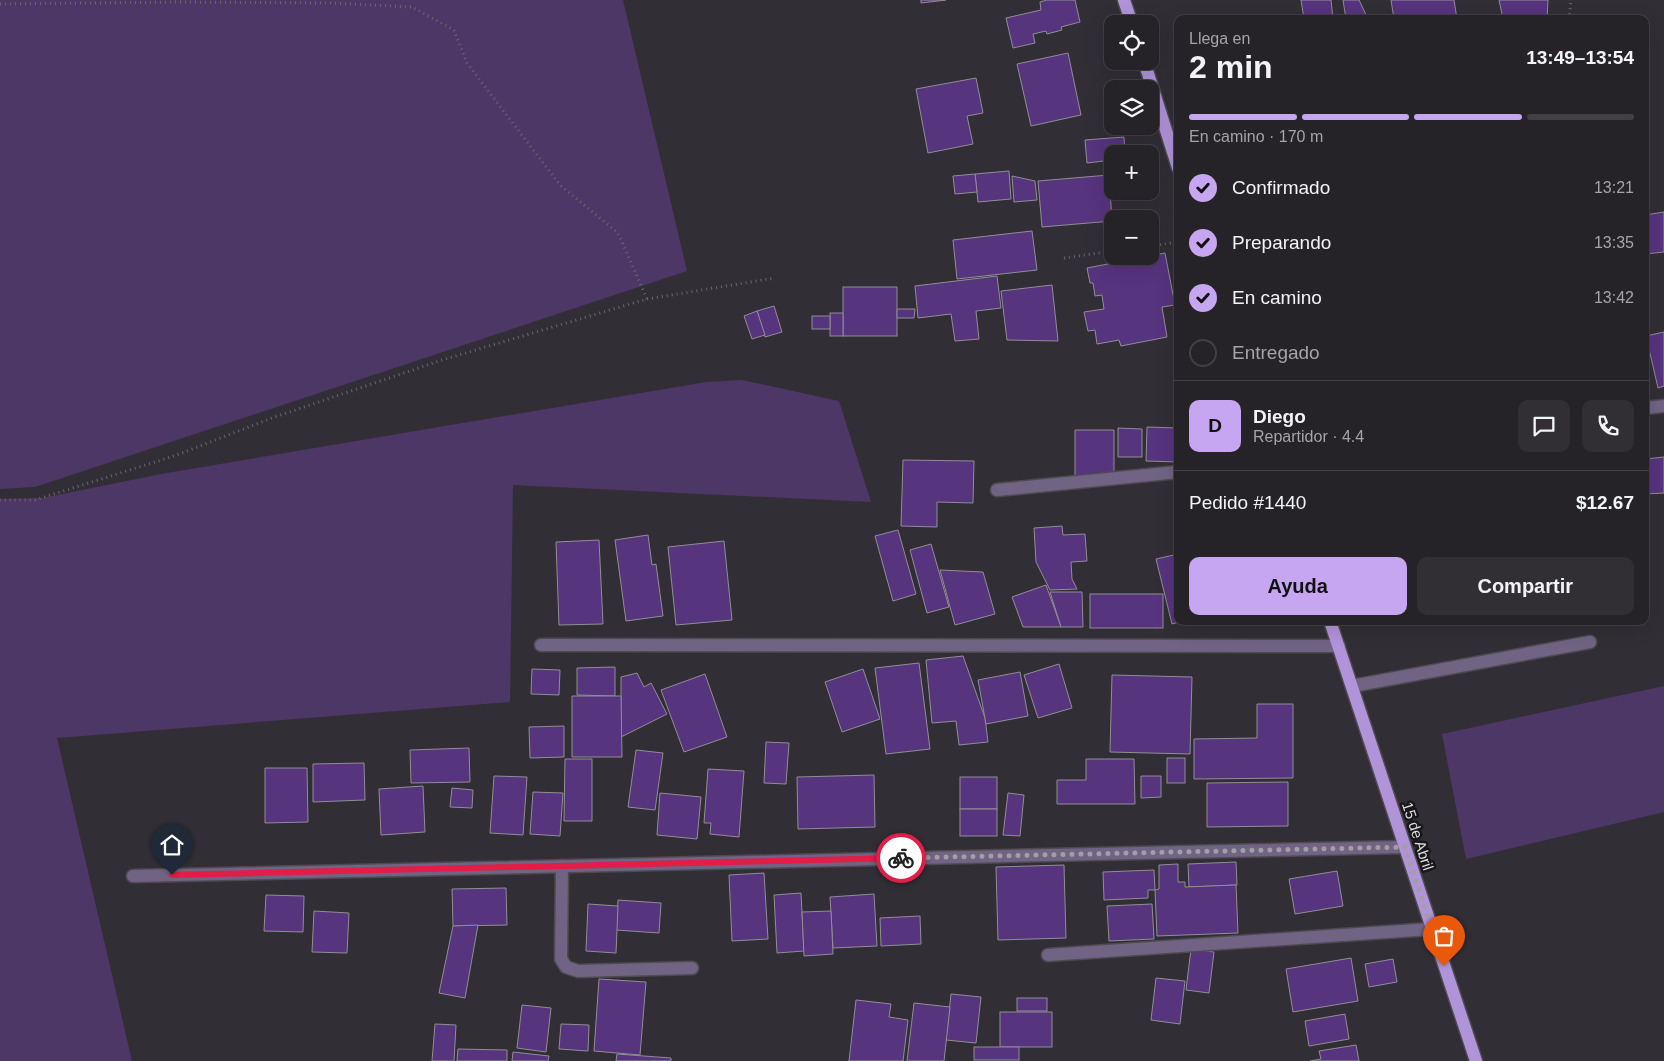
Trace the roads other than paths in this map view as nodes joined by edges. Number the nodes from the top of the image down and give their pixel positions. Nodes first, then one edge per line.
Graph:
1 (1124, 0) edge
2 (1129, 15) edge
3 (1147, 70) edge
4 (1174, 155) edge
5 (1664, 406) edge
6 (1649, 408) edge
7 (1174, 472) edge
8 (997, 490) dead end
9 (1331, 625) edge
10 (1590, 642) dead end
11 (541, 645) dead end
12 (1339, 646) junction
13 (1352, 686) junction
14 (1405, 847) junction
15 (562, 866) junction
16 (133, 876) dead end
17 (1432, 929) junction
18 (1048, 955) dead end
19 (692, 968) dead end
20 (1476, 1061) edge

1 - 2 main road
3 - 4 main road
5 - 6 street
7 - 8 street
9 - 12 main road, 15 de Abril
10 - 13 street
11 - 12 street
12 - 13 main road, 15 de Abril
13 - 14 main road, 15 de Abril
14 - 15 street
14 - 17 main road, 15 de Abril
15 - 16 street
15 - 19 street
17 - 18 street
17 - 20 main road, 15 de Abril

